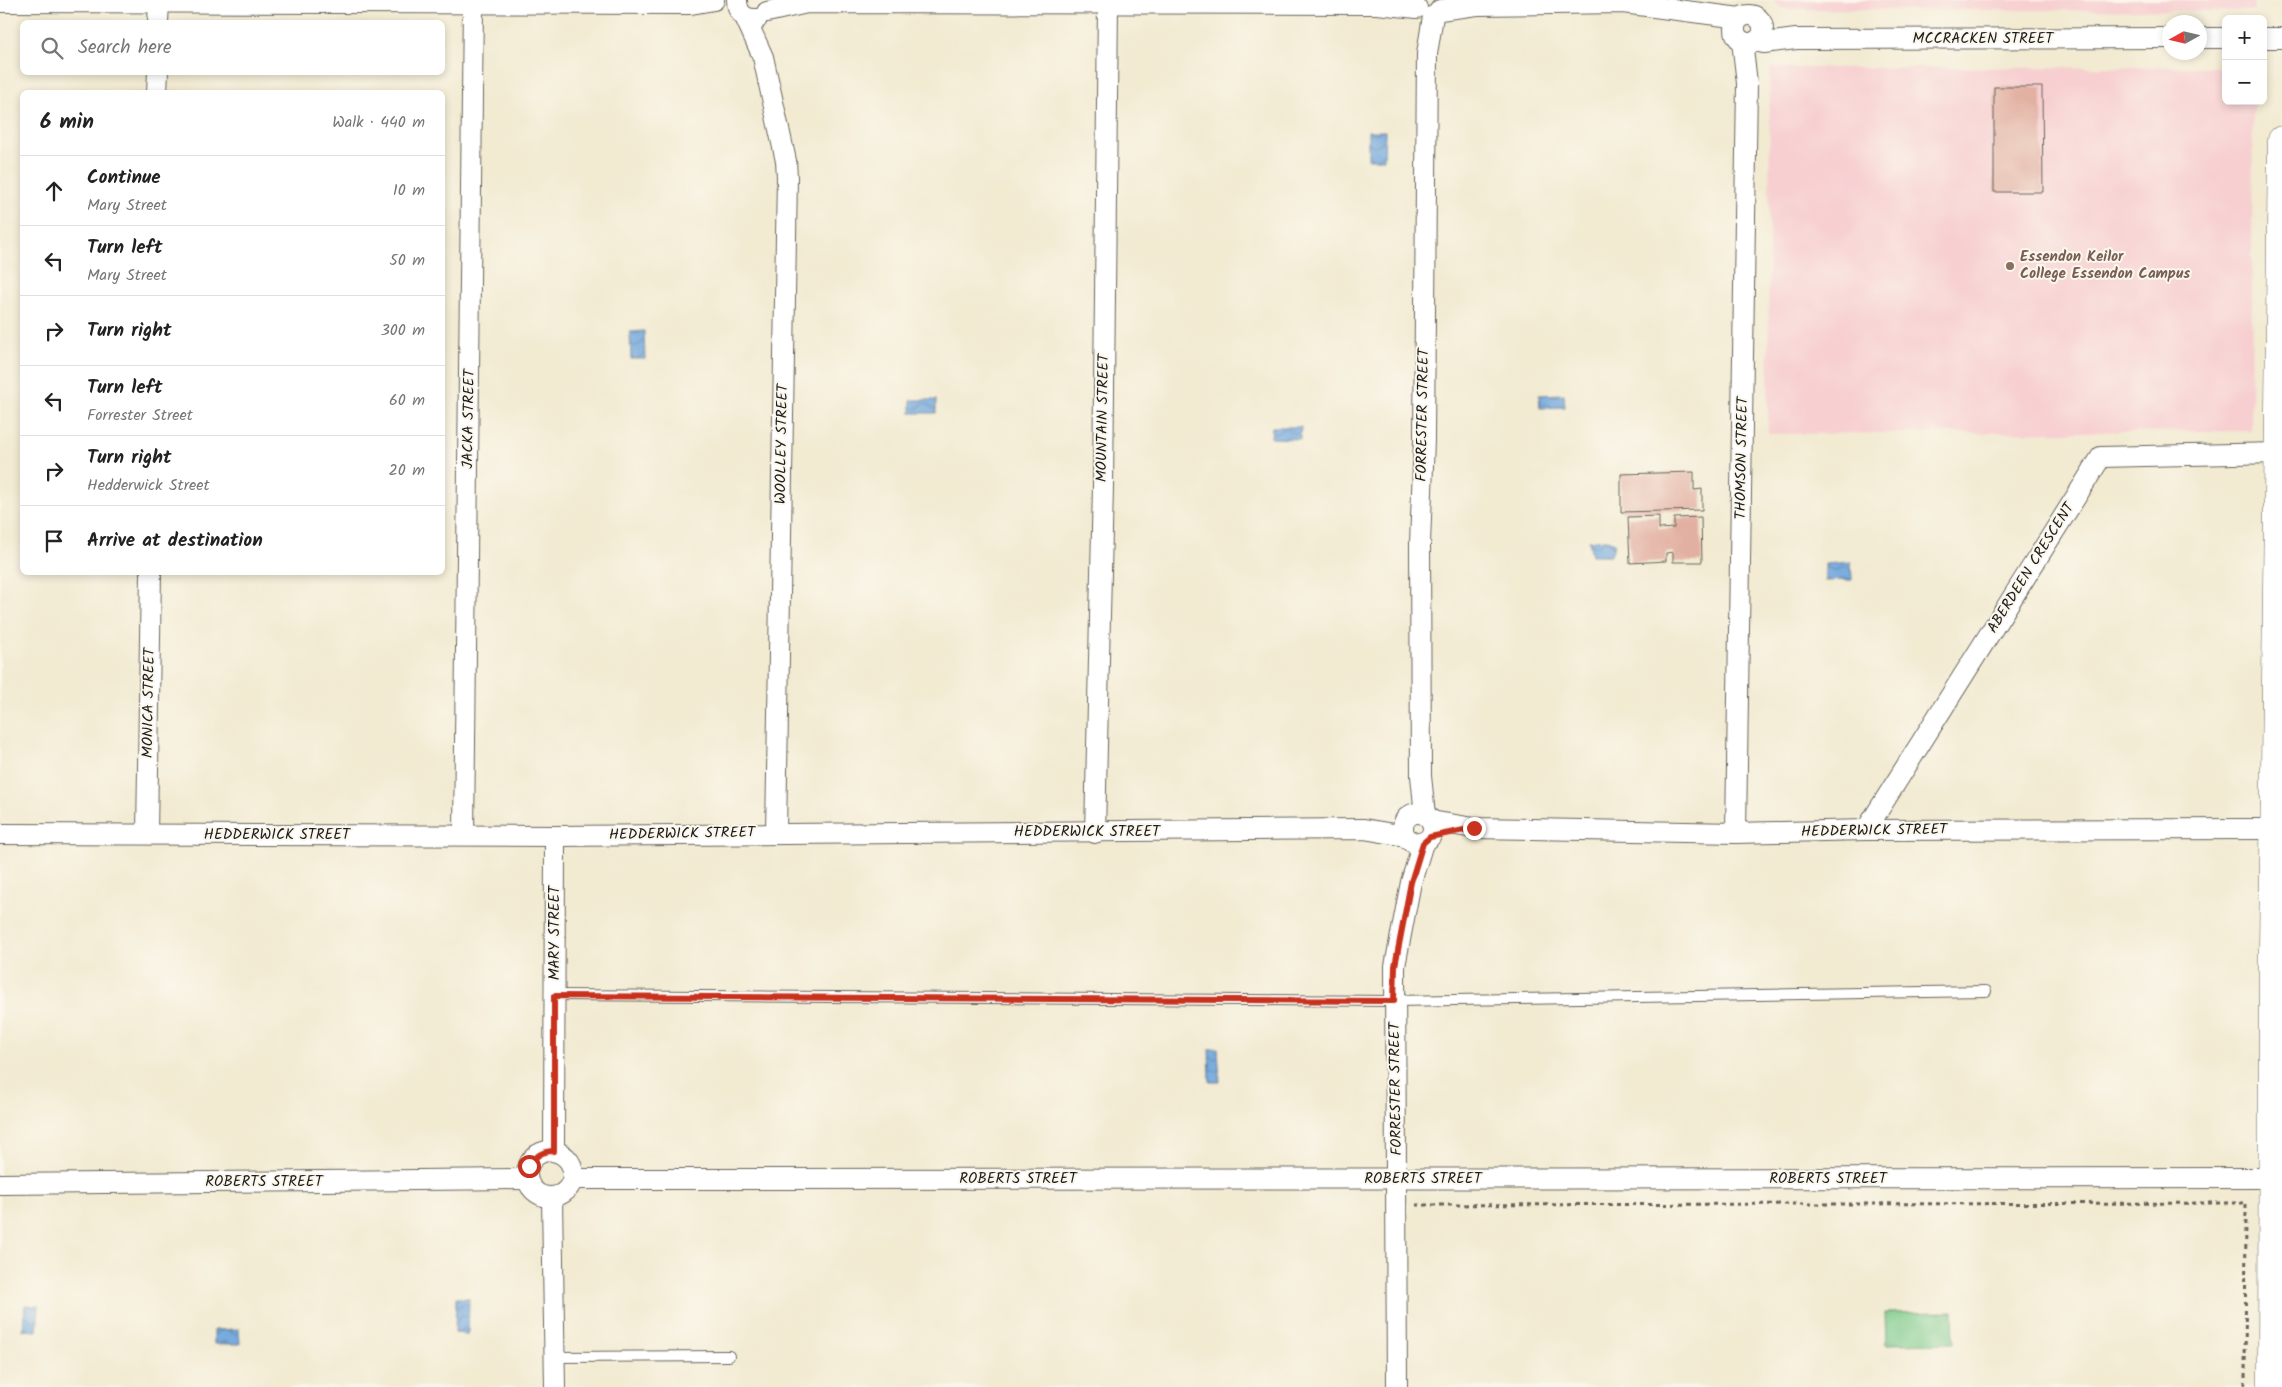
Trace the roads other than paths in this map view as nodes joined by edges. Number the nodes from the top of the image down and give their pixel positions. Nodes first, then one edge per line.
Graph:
1 (714, 0) edge
2 (970, 1) edge
3 (0, 2) edge
4 (801, 2) edge
5 (473, 3) junction
6 (691, 4) junction
7 (1108, 4) junction
8 (1427, 6) edge
9 (754, 10) edge
10 (158, 13) edge
11 (1748, 23) edge
12 (2162, 38) edge
13 (2207, 38) edge
14 (2222, 38) edge
15 (2267, 38) edge
16 (2282, 38) edge
17 (158, 75) edge
18 (157, 90) edge
19 (2282, 140) edge
20 (2282, 160) edge
21 (2282, 179) edge
22 (2280, 460) edge
23 (151, 575) edge
24 (1417, 828) junction
25 (2274, 829) junction
26 (1866, 830) junction
27 (776, 833) junction
28 (1095, 833) junction
29 (1736, 833) junction
30 (0, 834) edge
31 (147, 834) junction
32 (464, 836) junction
33 (555, 836) junction
34 (2278, 952) edge
35 (1986, 991) dead end
36 (554, 996) junction
37 (1394, 1001) junction
38 (554, 1151) junction
39 (573, 1178) junction
40 (2272, 1178) junction
41 (528, 1179) junction
42 (1398, 1180) junction
43 (0, 1184) edge
44 (552, 1198) junction
45 (2277, 1313) edge
46 (729, 1356) dead end
47 (555, 1357) junction
48 (555, 1387) edge
49 (1397, 1387) edge
50 (2272, 1387) edge

1 - 6 street, MCCRACKEN STREET
2 - 4 street, MCCRACKEN STREET
2 - 7 street, MCCRACKEN STREET
3 - 10 street, MCCRACKEN STREET
4 - 9 street, MCCRACKEN STREET
5 - 6 street, MCCRACKEN STREET
5 - 10 street, MCCRACKEN STREET
5 - 32 street, JACKA STREET
6 - 9 street, MCCRACKEN STREET
7 - 8 street, MCCRACKEN STREET
7 - 28 street, MOUNTAIN STREET
8 - 11 street, MCCRACKEN STREET
8 - 24 street, FORRESTER STREET
9 - 27 street, WOOLLEY STREET
11 - 12 street, MCCRACKEN STREET
11 - 29 street, THOMSON STREET
13 - 14 street
15 - 16 street
17 - 18 street
19 - 20 main road
20 - 21 main road
21 - 22 main road
22 - 25 main road
22 - 26 street, ABERDEEN CRESCENT
23 - 31 street, MONICA STREET
24 - 28 street, HEDDERWICK STREET
24 - 29 street, HEDDERWICK STREET
24 - 37 street, FORRESTER STREET
25 - 26 street, HEDDERWICK STREET
25 - 34 main road
26 - 29 street, HEDDERWICK STREET
27 - 28 street, HEDDERWICK STREET
27 - 33 street, HEDDERWICK STREET
30 - 31 street, HEDDERWICK STREET
31 - 32 street, HEDDERWICK STREET
32 - 33 street, HEDDERWICK STREET
33 - 36 street, MARY STREET
34 - 40 main road
35 - 37 lane
36 - 37 lane
36 - 38 street, MARY STREET
37 - 42 street, FORRESTER STREET
38 - 39 street
38 - 41 street
39 - 42 street, ROBERTS STREET
39 - 44 street
40 - 42 street, ROBERTS STREET
40 - 45 main road
41 - 43 street, ROBERTS STREET
41 - 44 street
42 - 49 street, FORRESTER STREET
44 - 47 street
45 - 50 main road
46 - 47 lane
47 - 48 street

